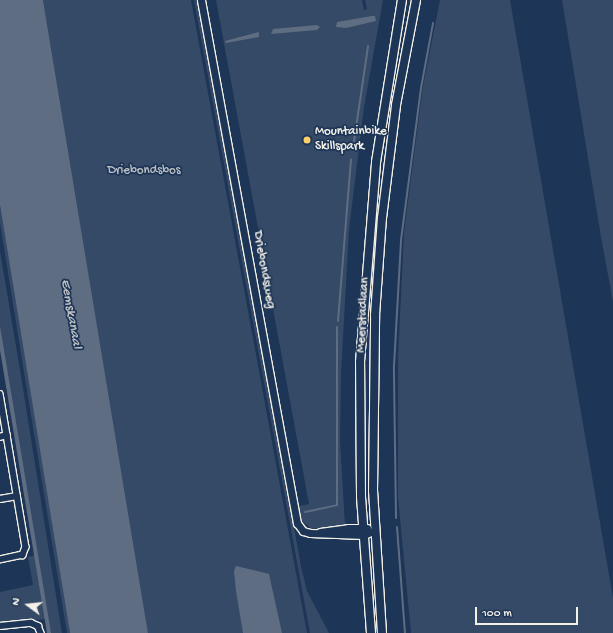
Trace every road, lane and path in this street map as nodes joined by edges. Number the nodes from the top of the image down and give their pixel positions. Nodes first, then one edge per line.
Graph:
1 (201, 0) edge
2 (402, 0) edge
3 (416, 0) edge
4 (0, 394) edge
5 (7, 435) junction
6 (0, 437) edge
7 (17, 496) junction
8 (0, 499) edge
9 (375, 530) junction
10 (364, 531) junction
11 (0, 560) edge
12 (0, 626) edge
13 (41, 633) edge
14 (371, 633) edge
15 (382, 633) edge

1 - 10 street, Driebondsweg
2 - 10 main road, Meerstadlaan
3 - 9 main road, Meerstadlaan
4 - 5 street
5 - 6 street
5 - 7 street
7 - 8 street
7 - 11 street
9 - 10 street, Driebondsweg
9 - 15 main road, Meerstadlaan
10 - 14 main road, Meerstadlaan
12 - 13 street

